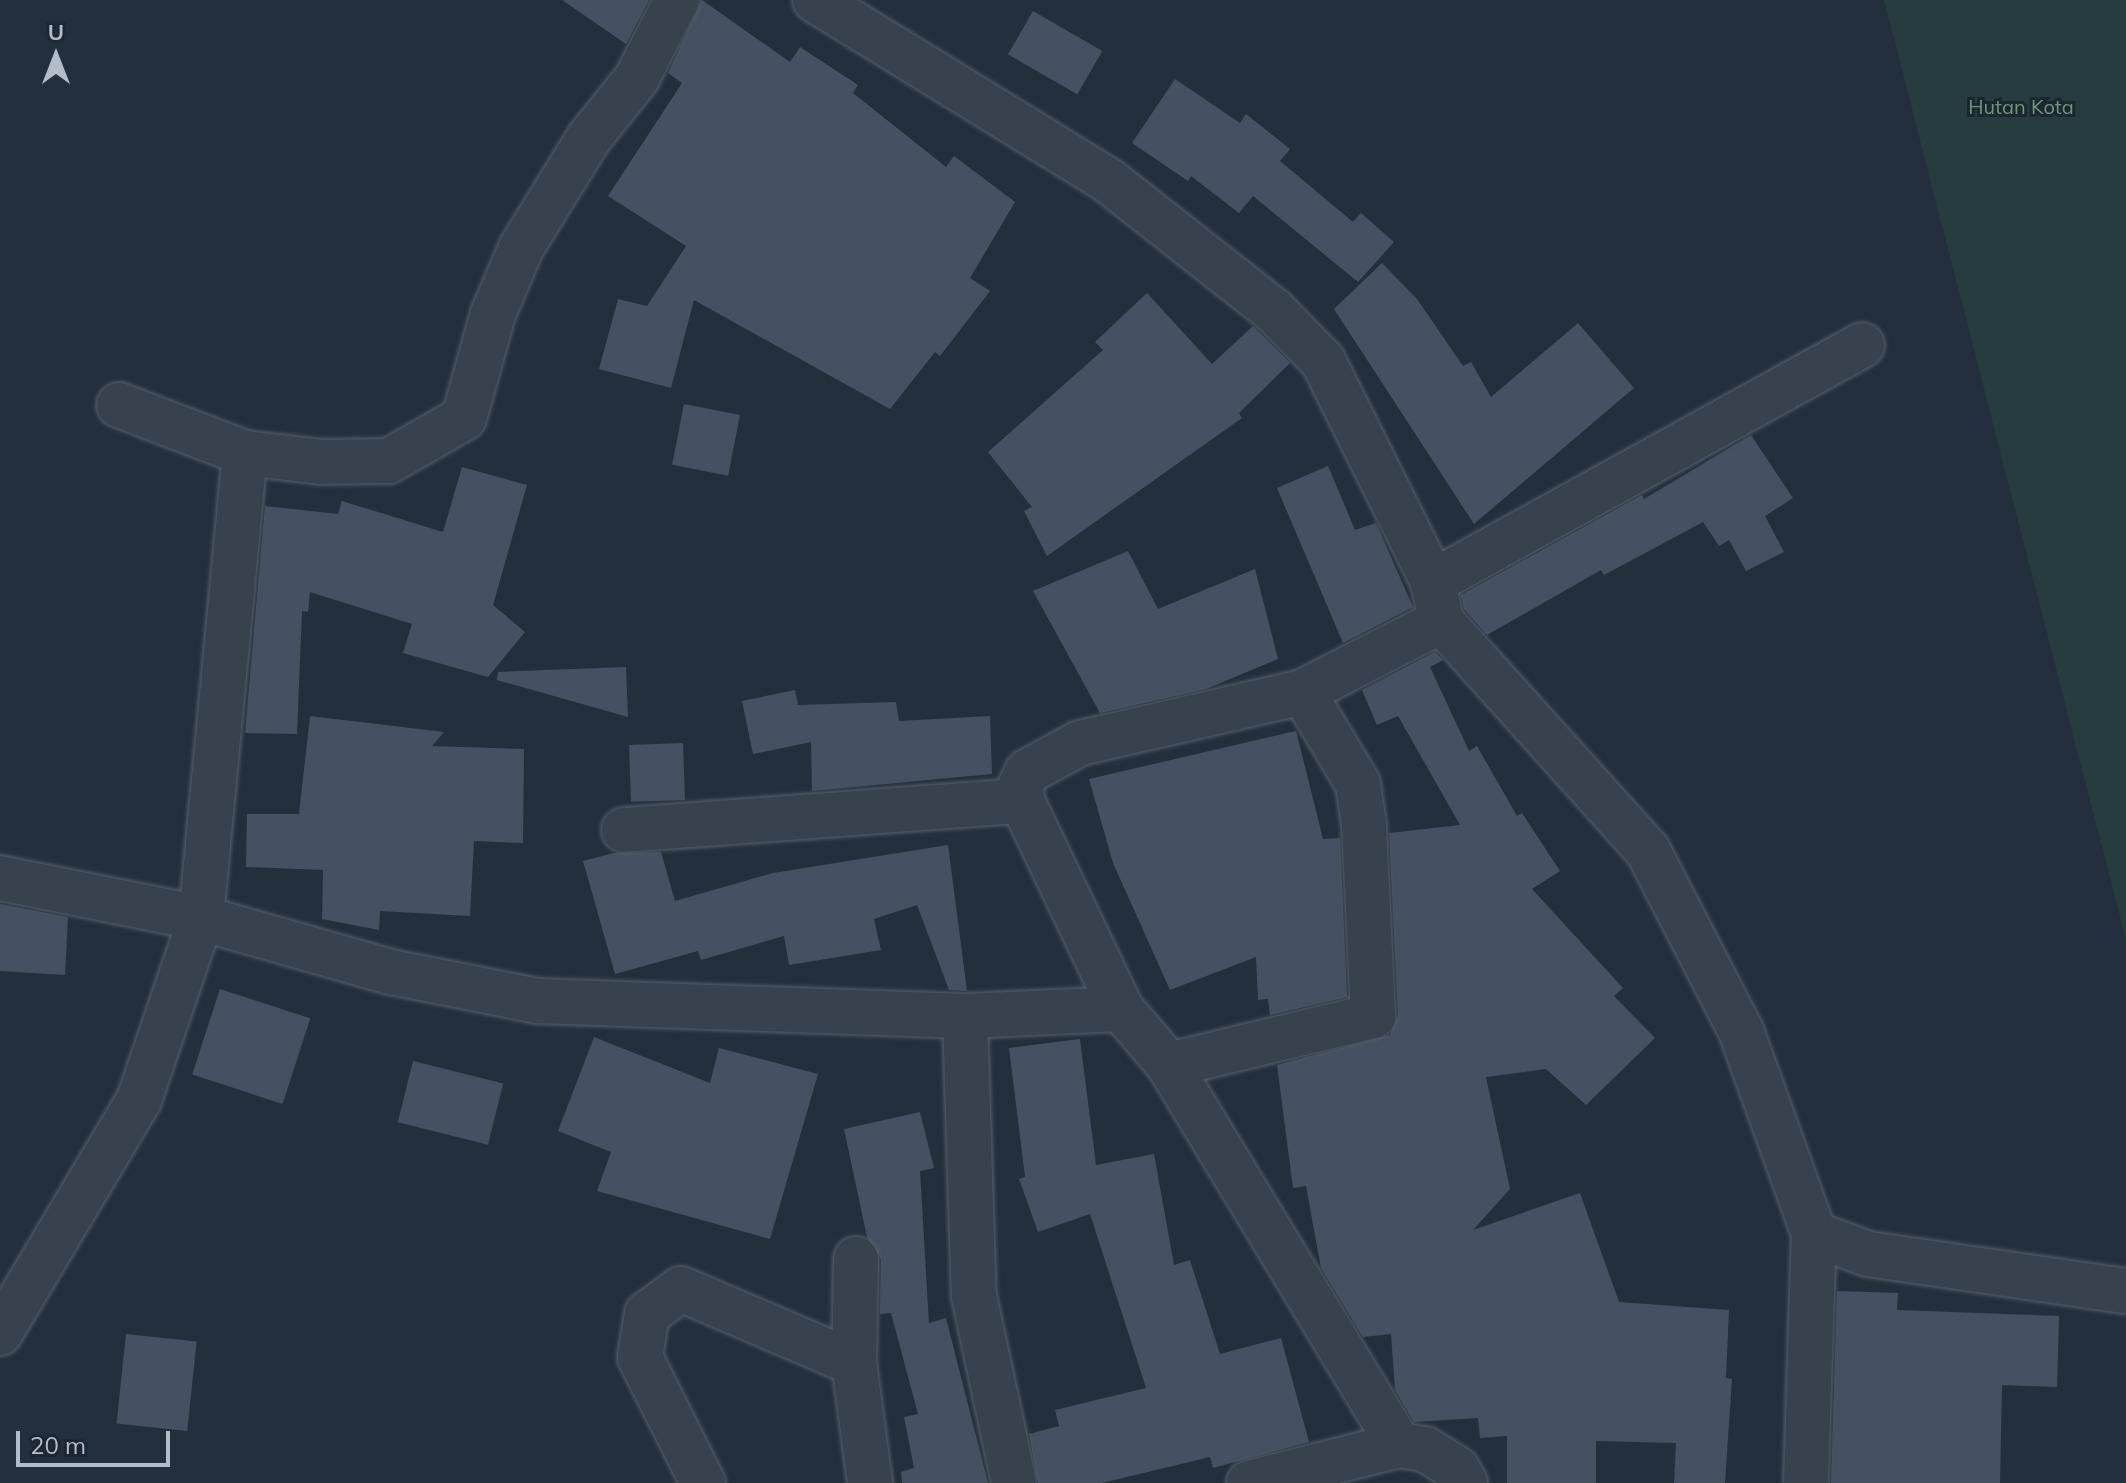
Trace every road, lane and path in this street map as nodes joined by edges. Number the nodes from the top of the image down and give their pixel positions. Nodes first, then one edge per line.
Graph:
1 (677, 0) edge
2 (815, 0) edge
3 (1862, 345) dead end
4 (119, 405) dead end
5 (245, 453) junction
6 (1437, 601) junction
7 (1303, 692) junction
8 (1022, 801) junction
9 (624, 830) dead end
10 (0, 878) edge
11 (201, 918) junction
12 (1121, 1009) junction
13 (965, 1016) junction
14 (1169, 1065) junction
15 (1814, 1234) junction
16 (856, 1259) dead end
17 (2126, 1291) edge
18 (0, 1333) edge
19 (854, 1363) junction
20 (1399, 1445) junction
21 (703, 1483) edge
22 (870, 1483) edge
23 (1014, 1483) edge
24 (1249, 1483) edge
25 (1465, 1483) edge
26 (1806, 1483) edge

1 - 5 street
2 - 6 street
3 - 6 street
4 - 5 street
5 - 11 street
6 - 7 street
6 - 15 street
7 - 8 street
7 - 14 street
8 - 9 street
8 - 12 street
10 - 11 street
11 - 13 street
11 - 18 street
12 - 13 street
12 - 14 street
13 - 23 street
14 - 20 street
15 - 17 street
15 - 26 street
16 - 19 street
19 - 21 street
19 - 22 street
20 - 24 street
20 - 25 street

